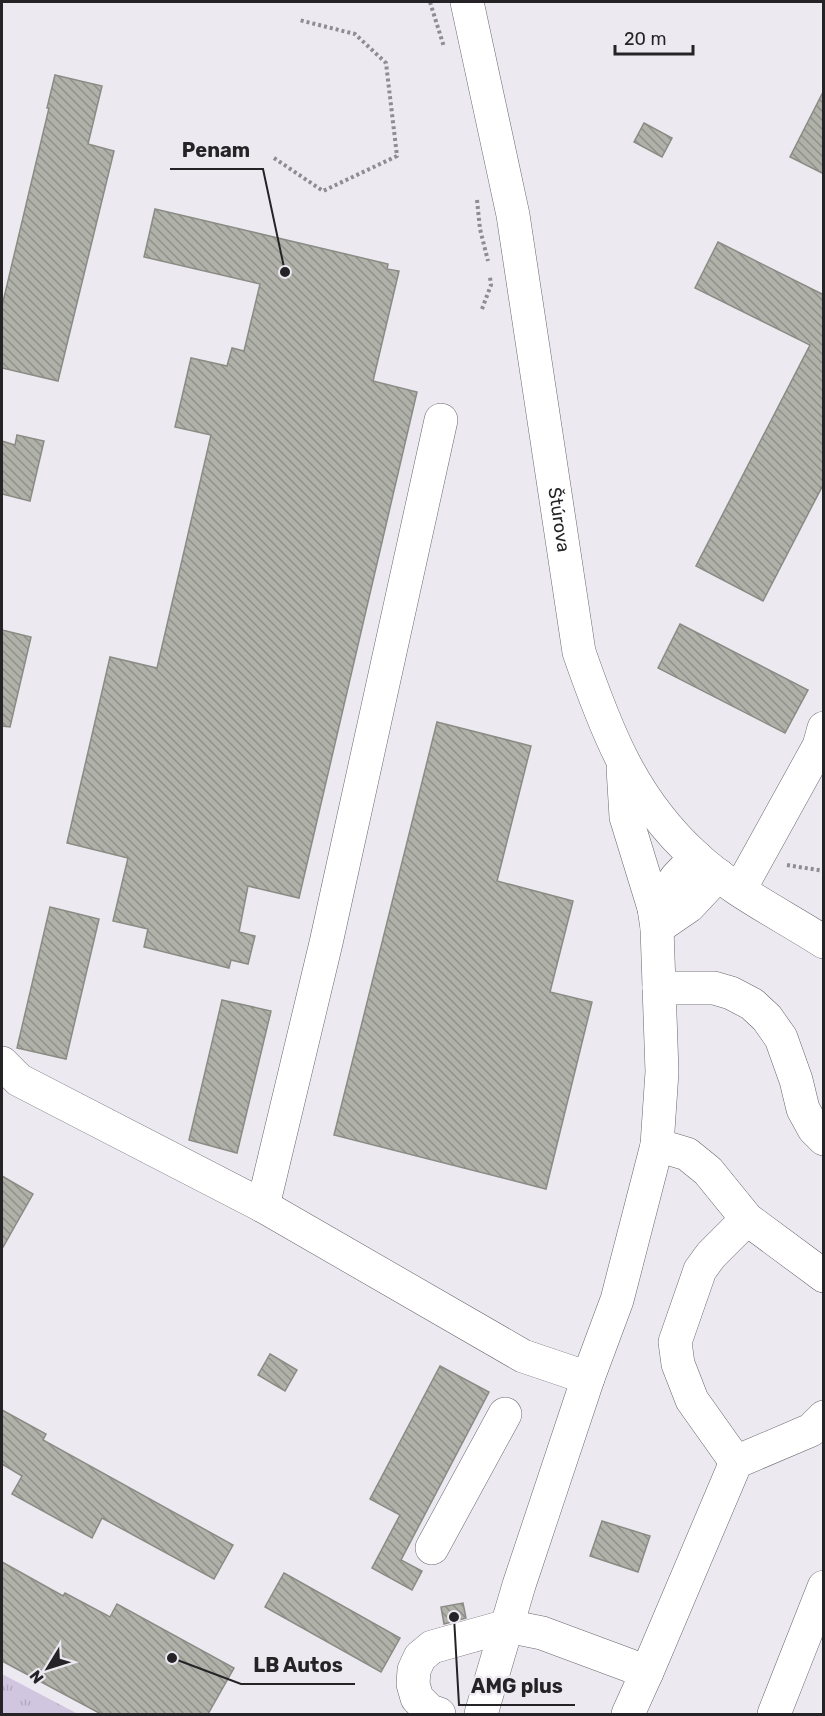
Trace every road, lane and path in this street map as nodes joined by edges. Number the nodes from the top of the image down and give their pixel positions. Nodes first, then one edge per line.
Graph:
1 (430, 2) edge
2 (467, 2) edge
3 (299, 20) dead end
4 (445, 49) dead end
5 (274, 158) dead end
6 (477, 197) dead end
7 (482, 309) dead end
8 (441, 420) dead end
9 (824, 728) edge
10 (623, 763) junction
11 (757, 860) junction
12 (824, 871) edge
13 (718, 874) junction
14 (655, 918) junction
15 (824, 942) edge
16 (659, 988) junction
17 (2, 1063) edge
18 (824, 1139) edge
19 (657, 1145) junction
20 (263, 1206) junction
21 (747, 1219) junction
22 (824, 1276) edge
23 (588, 1378) junction
24 (505, 1414) dead end
25 (824, 1417) edge
26 (736, 1462) junction
27 (432, 1548) dead end
28 (824, 1587) edge
29 (507, 1626) junction
30 (648, 1672) junction
31 (440, 1714) edge
32 (481, 1714) edge
33 (628, 1714) edge
34 (774, 1714) edge

1 - 4 path
2 - 10 street, Štúrova
3 - 5 path
6 - 7 path
8 - 20 street
9 - 11 street
10 - 13 street, Štúrova
10 - 14 street
11 - 12 path
11 - 13 street
13 - 14 street
13 - 15 street, Štúrova
14 - 16 street
16 - 18 street
16 - 19 street
17 - 20 street
19 - 21 street
19 - 23 street
20 - 23 street
21 - 22 street
21 - 26 street
23 - 29 street
24 - 27 street
25 - 26 street
26 - 30 street
28 - 34 street
29 - 30 street
29 - 31 street
29 - 32 street
30 - 33 street

